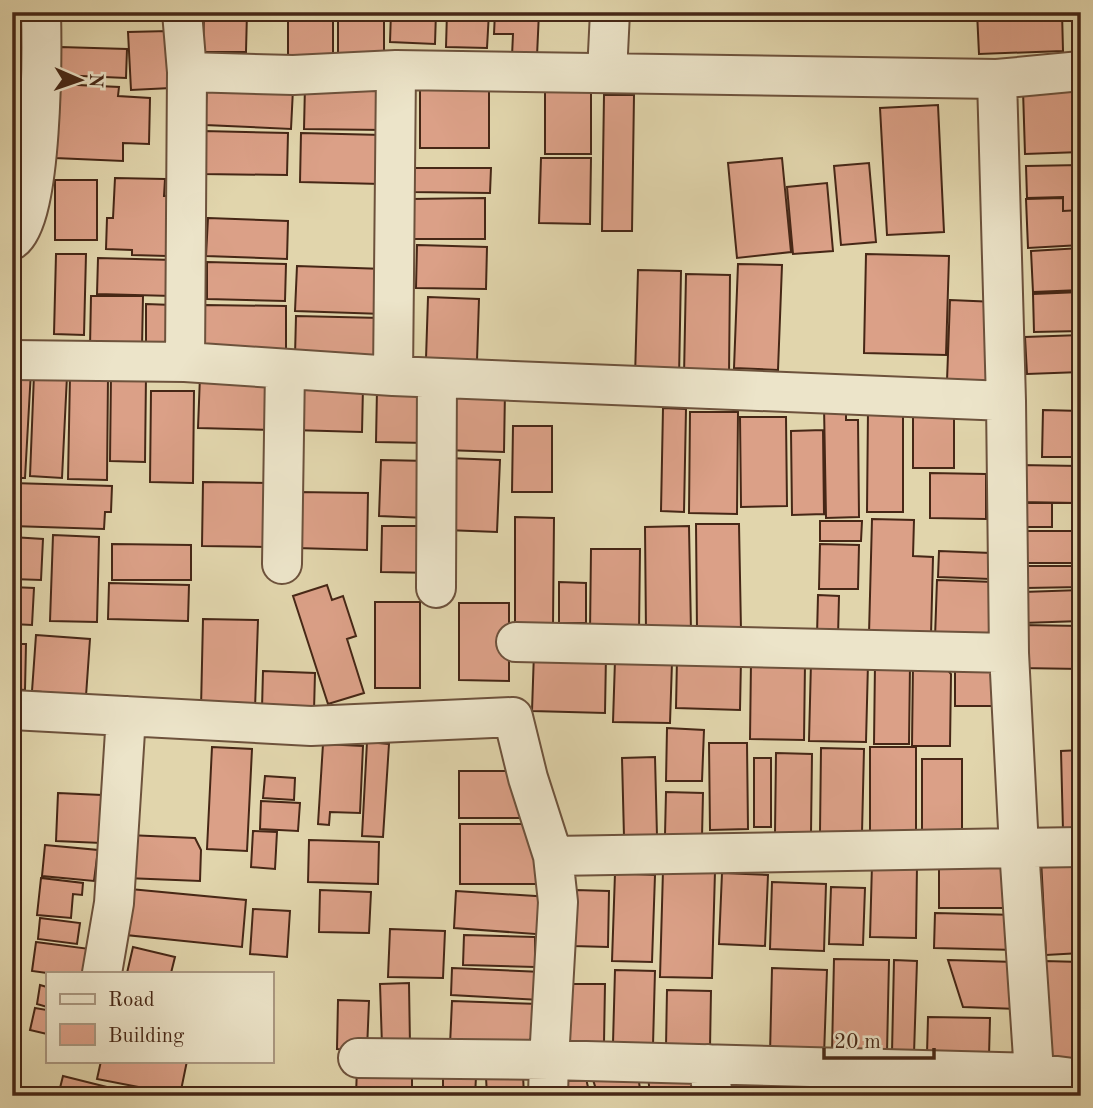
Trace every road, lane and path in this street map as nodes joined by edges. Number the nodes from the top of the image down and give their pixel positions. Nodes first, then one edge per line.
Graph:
1 (41, 12) edge
2 (182, 12) edge
3 (610, 12) edge
4 (396, 70) junction
5 (1081, 71) edge
6 (187, 72) junction
7 (607, 73) junction
8 (997, 79) junction
9 (12, 240) edge
10 (12, 360) edge
11 (186, 362) junction
12 (285, 369) junction
13 (393, 376) junction
14 (437, 378) junction
15 (1006, 401) junction
16 (282, 564) dead end
17 (436, 588) dead end
18 (516, 642) dead end
19 (1009, 653) junction
20 (12, 710) edge
21 (126, 716) junction
22 (1081, 847) edge
23 (1019, 848) junction
24 (553, 856) junction
25 (102, 972) edge
26 (358, 1058) dead end
27 (549, 1078) edge
28 (1081, 1079) edge
29 (711, 1080) edge
30 (1036, 1084) edge

1 - 9 street
2 - 6 street
3 - 7 street
4 - 6 street
4 - 7 street
4 - 13 street
5 - 8 street
6 - 11 street
7 - 8 street
8 - 15 street
10 - 11 street
11 - 12 street
12 - 13 street
12 - 16 street
13 - 14 street
14 - 15 street
14 - 17 street
15 - 19 street
18 - 19 street
19 - 23 street
20 - 21 street
21 - 24 street
21 - 25 street
22 - 23 street
23 - 24 street
23 - 30 street
24 - 27 street
26 - 27 street
27 - 29 street
28 - 30 street
29 - 30 street

